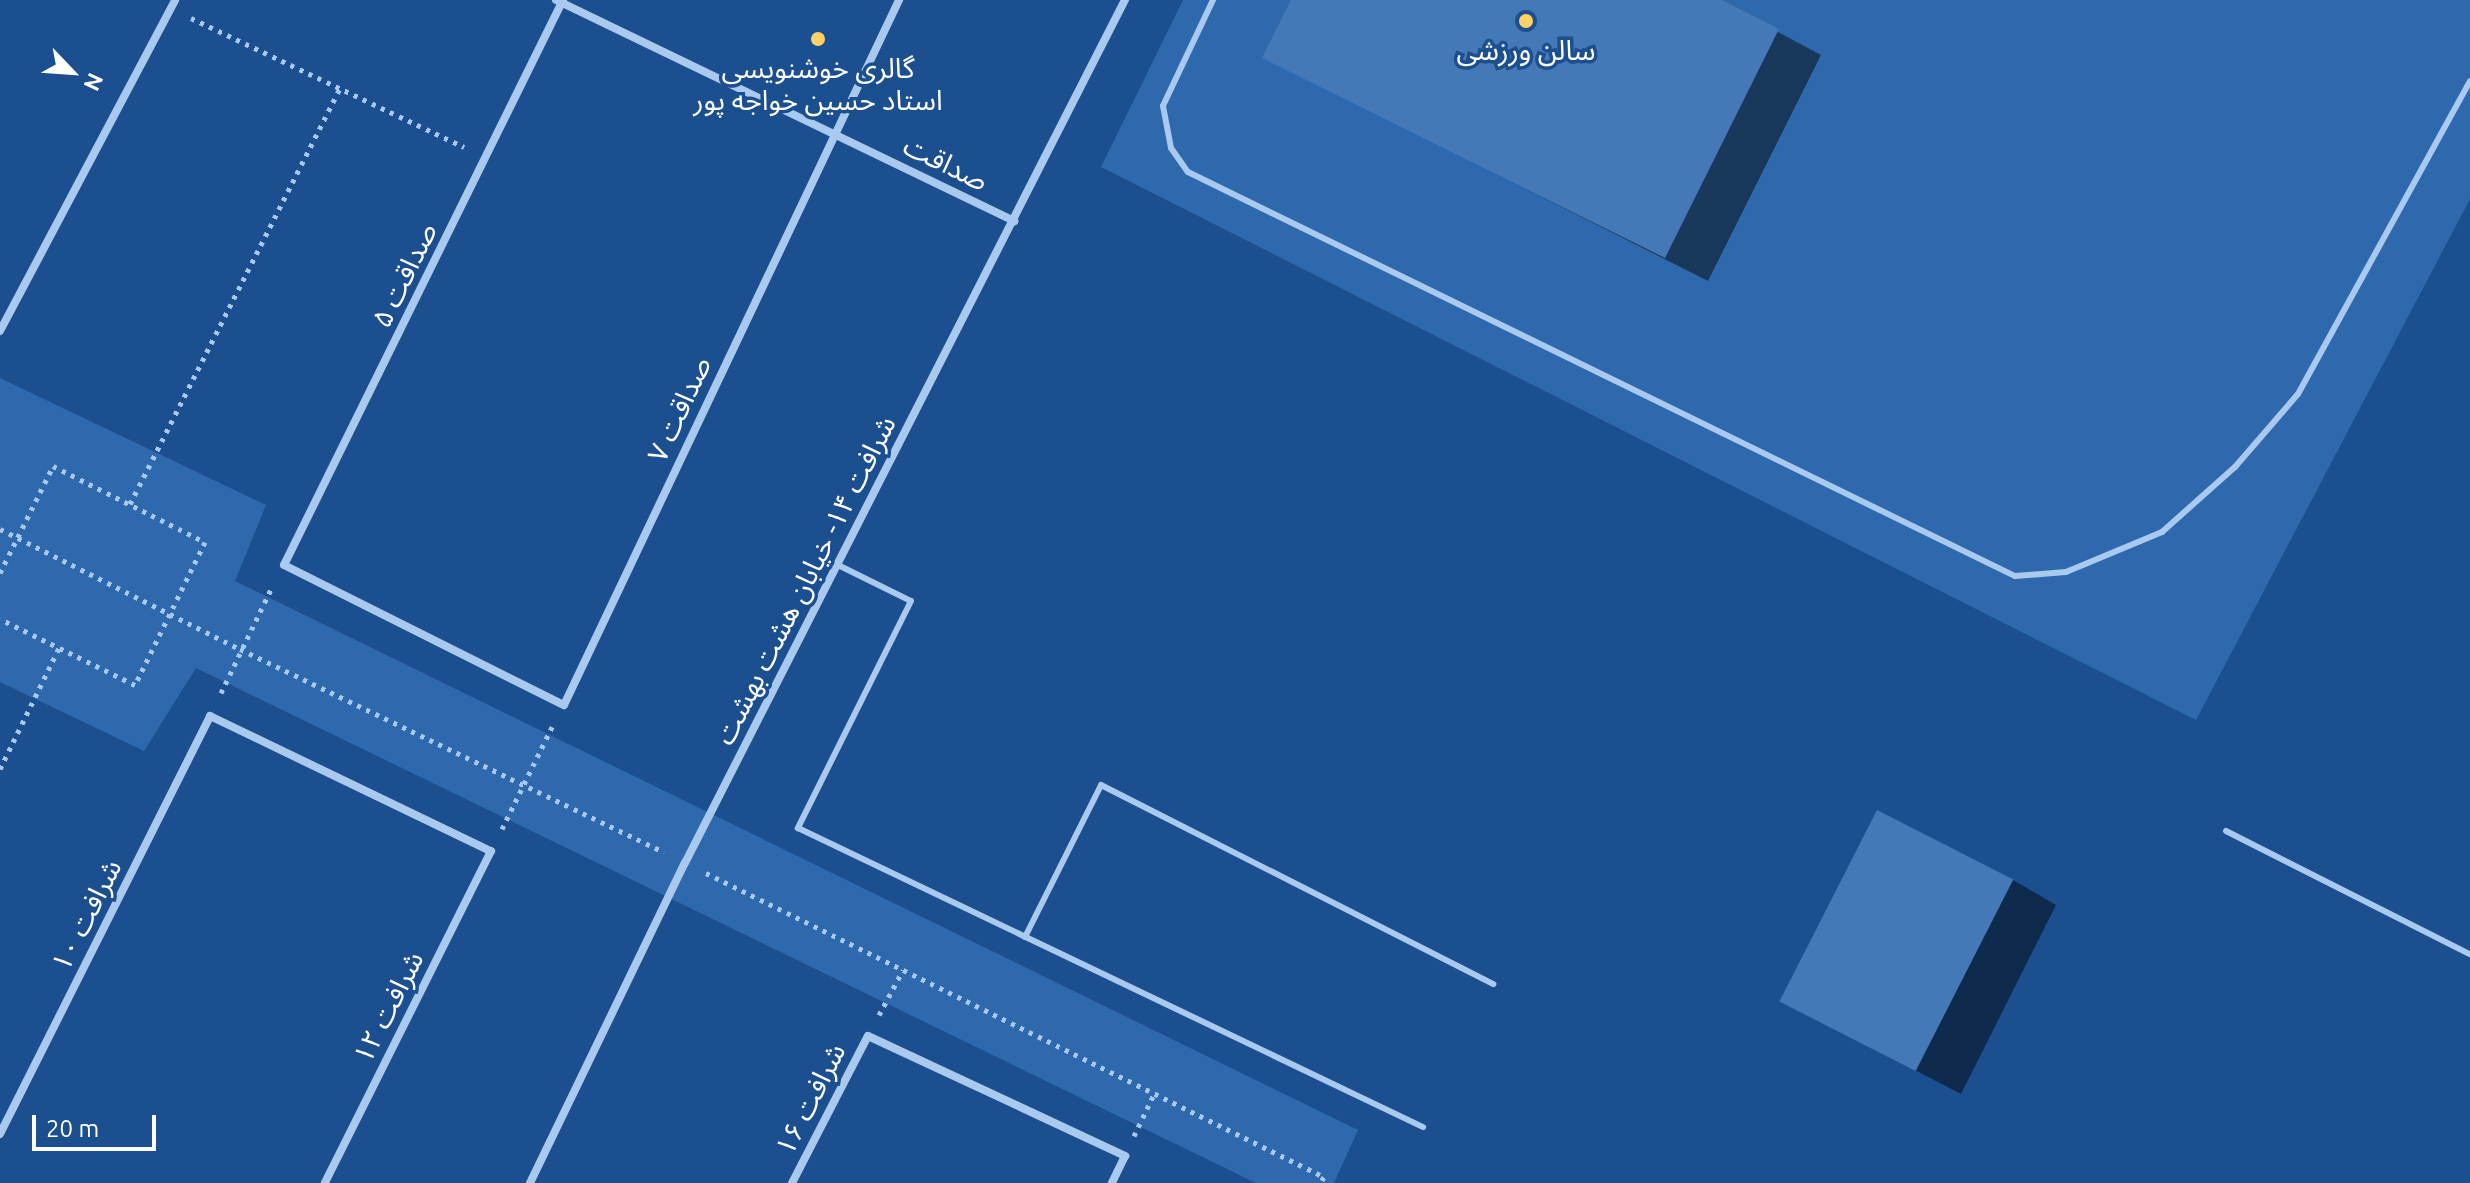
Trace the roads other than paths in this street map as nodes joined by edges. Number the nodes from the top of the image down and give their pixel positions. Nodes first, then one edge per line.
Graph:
1 (899, 0) edge
2 (1125, 0) edge
3 (1213, 0) edge
4 (560, 1) edge
5 (173, 4) edge
6 (2470, 81) edge
7 (834, 133) junction
8 (1014, 221) junction
9 (0, 331) edge
10 (284, 565) joint
11 (838, 565) junction
12 (210, 716) joint
13 (2226, 831) dead end
14 (1025, 937) junction
15 (2470, 954) edge
16 (1493, 984) dead end
17 (1423, 1127) dead end
18 (0, 1134) edge
19 (325, 1183) edge
20 (530, 1183) edge
21 (792, 1183) edge
22 (1112, 1183) edge

1 - 7 street, صداقت ۷
2 - 8 street, شرافت ۱۴- خیابان هشت بهشت
3 - 6 lane
4 - 7 street, صداقت
4 - 10 street, صداقت ۵
5 - 9 street
7 - 8 street, صداقت
7 - 10 street, صداقت ۷
8 - 11 street, شرافت ۱۴- خیابان هشت بهشت
11 - 14 lane
11 - 20 street, شرافت ۱۴- خیابان هشت بهشت
12 - 18 street, شرافت ۱۰
12 - 19 street, شرافت ۱۲
13 - 15 lane
14 - 16 lane
14 - 17 lane
21 - 22 street, شرافت ۱۶

